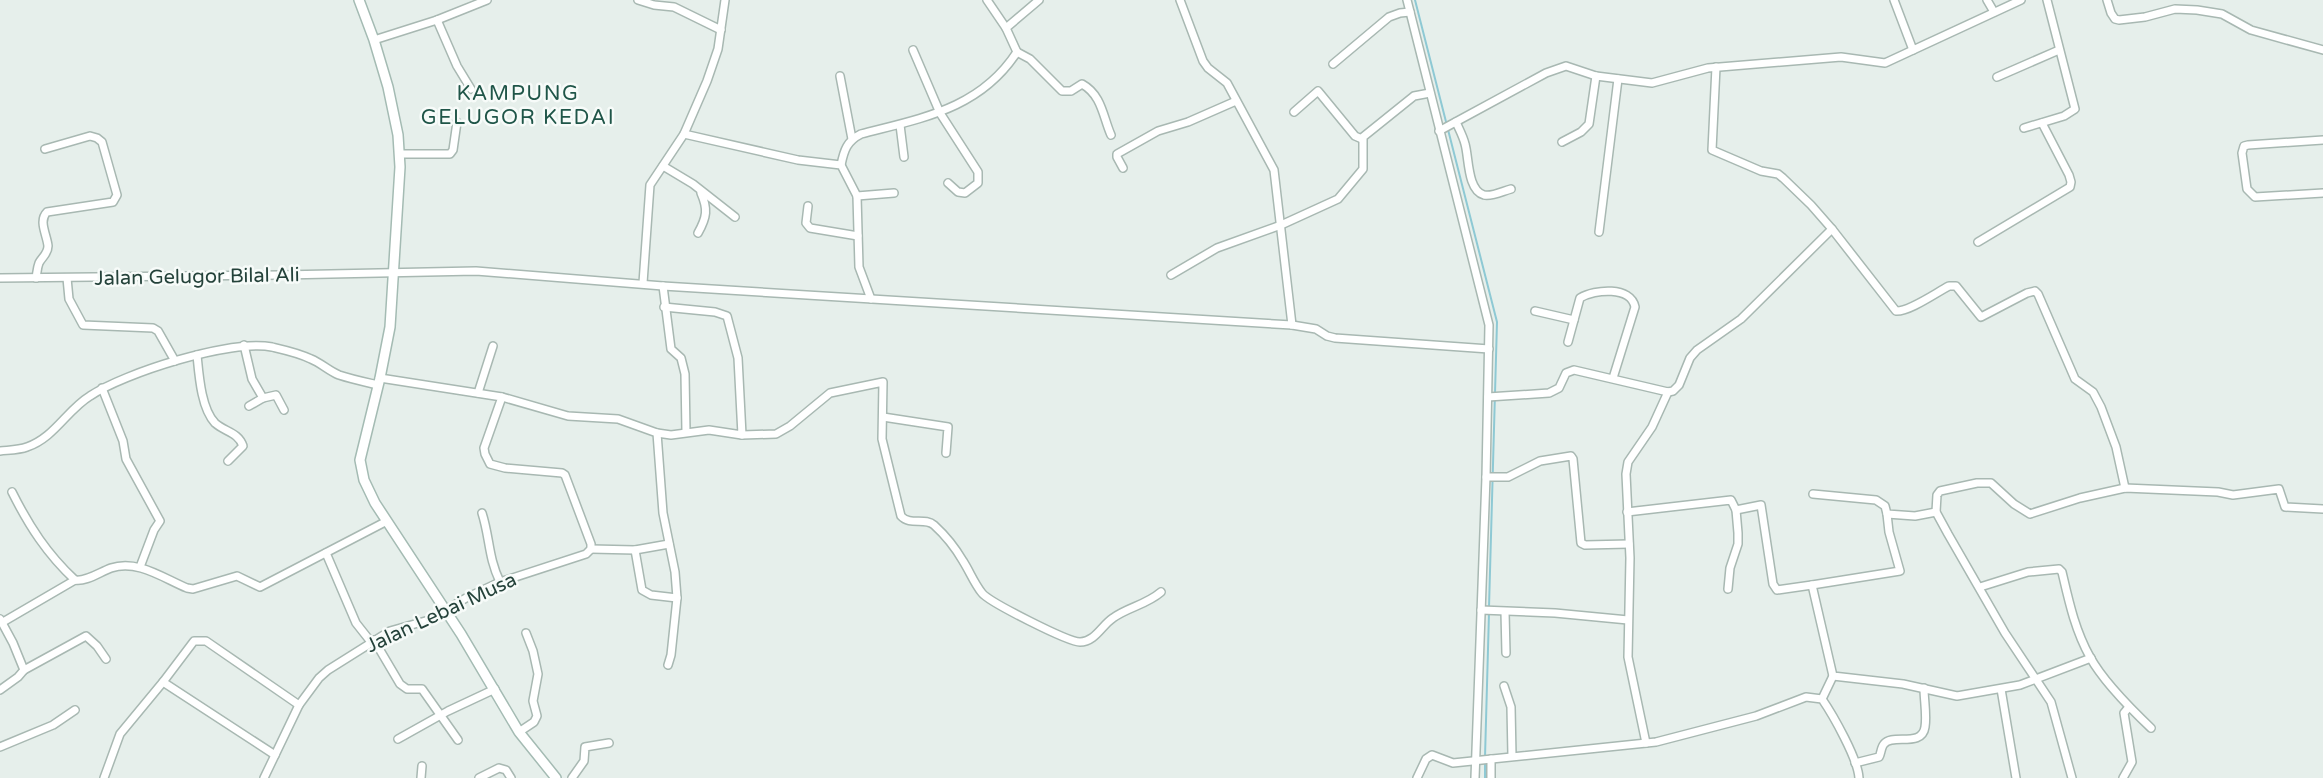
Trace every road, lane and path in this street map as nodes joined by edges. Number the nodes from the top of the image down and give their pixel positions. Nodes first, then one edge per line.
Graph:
1 (359, 0) edge
2 (486, 0) edge
3 (638, 0) edge
4 (725, 0) edge
5 (987, 0) edge
6 (1039, 0) edge
7 (1180, 0) edge
8 (1407, 0) edge
9 (1894, 0) edge
10 (1987, 0) edge
11 (2021, 0) edge
12 (2047, 0) edge
13 (2107, 0) edge
14 (1410, 12) junction
15 (1994, 12) junction
16 (437, 20) junction
17 (1006, 28) junction
18 (721, 30) junction
19 (374, 40) junction
20 (913, 50) dead end
21 (1912, 50) junction
22 (2059, 50) junction
23 (2323, 50) edge
24 (1017, 52) junction
25 (1333, 64) dead end
26 (1716, 67) junction
27 (840, 76) dead end
28 (1596, 76) junction
29 (1997, 76) dead end
30 (1618, 79) junction
31 (471, 89) dead end
32 (1430, 93) junction
33 (1236, 101) junction
34 (1294, 112) dead end
35 (940, 113) junction
36 (457, 122) dead end
37 (1454, 123) junction
38 (2042, 123) junction
39 (900, 125) junction
40 (2024, 128) dead end
41 (1441, 130) junction
42 (684, 134) junction
43 (1111, 135) dead end
44 (852, 139) junction
45 (1362, 139) junction
46 (2323, 140) edge
47 (1562, 142) dead end
48 (45, 149) dead end
49 (399, 154) junction
50 (904, 157) dead end
51 (841, 165) junction
52 (663, 166) junction
53 (1123, 168) dead end
54 (948, 183) dead end
55 (1511, 189) dead end
56 (700, 190) junction
57 (894, 193) dead end
58 (2323, 193) edge
59 (857, 196) junction
60 (808, 206) dead end
61 (735, 217) dead end
62 (1281, 225) junction
63 (1832, 229) junction
64 (1599, 232) dead end
65 (698, 233) dead end
66 (858, 236) junction
67 (1978, 242) dead end
68 (395, 275) junction
69 (1171, 275) dead end
70 (0, 278) edge
71 (36, 278) junction
72 (67, 280) junction
73 (643, 283) junction
74 (663, 289) junction
75 (871, 299) junction
76 (664, 305) junction
77 (1535, 311) dead end
78 (1574, 320) junction
79 (1292, 325) junction
80 (1568, 342) dead end
81 (244, 345) junction
82 (493, 346) dead end
83 (1489, 349) junction
84 (197, 355) junction
85 (176, 362) junction
86 (1613, 378) junction
87 (379, 381) junction
88 (102, 388) junction
89 (1668, 392) junction
90 (478, 393) junction
91 (501, 397) junction
92 (1488, 397) junction
93 (263, 398) junction
94 (249, 406) dead end
95 (284, 410) dead end
96 (883, 417) junction
97 (686, 432) junction
98 (657, 433) junction
99 (742, 435) junction
100 (0, 451) edge
101 (946, 453) dead end
102 (228, 460) dead end
103 (1488, 477) junction
104 (2125, 488) junction
105 (12, 492) dead end
106 (1813, 494) dead end
107 (2323, 509) edge
108 (1736, 510) junction
109 (1628, 512) junction
110 (1936, 512) junction
111 (482, 513) dead end
112 (1887, 514) junction
113 (387, 521) junction
114 (669, 544) junction
115 (1629, 544) junction
116 (635, 550) junction
117 (588, 551) junction
118 (326, 553) junction
119 (140, 567) junction
120 (75, 580) junction
121 (500, 582) junction
122 (1812, 585) junction
123 (1980, 587) junction
124 (1728, 589) dead end
125 (1161, 592) dead end
126 (677, 598) junction
127 (1481, 610) junction
128 (447, 611) junction
129 (1505, 612) junction
130 (1628, 620) junction
131 (2, 621) edge
132 (526, 633) dead end
133 (372, 641) junction
134 (1506, 652) dead end
135 (2091, 658) junction
136 (106, 659) dead end
137 (668, 665) dead end
138 (24, 670) junction
139 (1833, 676) junction
140 (2036, 678) junction
141 (163, 681) junction
142 (1504, 686) dead end
143 (1924, 688) junction
144 (495, 689) junction
145 (2001, 689) junction
146 (0, 690) edge
147 (1822, 699) junction
148 (299, 705) junction
149 (2129, 707) junction
150 (75, 710) dead end
151 (442, 714) junction
152 (2151, 728) dead end
153 (519, 732) junction
154 (398, 739) dead end
155 (458, 740) dead end
156 (609, 743) dead end
157 (1646, 743) junction
158 (0, 747) edge
159 (275, 755) junction
160 (1512, 756) junction
161 (1484, 760) junction
162 (1855, 763) junction
163 (422, 766) dead end
164 (267, 777) edge
165 (104, 778) edge
166 (421, 778) edge
167 (479, 778) edge
168 (511, 778) edge
169 (556, 778) edge
170 (572, 778) edge
171 (1417, 778) edge
172 (1475, 778) edge
173 (1491, 778) edge
174 (1859, 778) edge
175 (2016, 778) edge
176 (2072, 778) edge
177 (2123, 778) edge

1 - 19 main road
2 - 16 street
3 - 18 street
4 - 18 street
5 - 17 street
6 - 17 street
7 - 33 street
8 - 14 street
9 - 21 street
10 - 15 street
11 - 15 street
12 - 22 street
13 - 23 street
14 - 25 street
14 - 32 street
15 - 21 street
16 - 19 street
16 - 31 street
17 - 24 street
18 - 42 street
19 - 49 main road
20 - 35 street
21 - 26 street
22 - 29 street
22 - 38 street
24 - 35 street
24 - 43 street
26 - 30 street
26 - 63 street
27 - 44 street
28 - 30 street
28 - 37 street
28 - 47 street
30 - 64 street
32 - 41 street
32 - 45 street
33 - 53 street
33 - 62 street
34 - 45 street
35 - 39 street
35 - 54 street
36 - 49 street
37 - 41 street
37 - 55 street
38 - 40 street
38 - 67 street
39 - 44 street
39 - 50 street
41 - 83 street
42 - 51 street
42 - 52 street
44 - 51 street
45 - 62 street
46 - 58 street
48 - 71 street
49 - 68 main road
51 - 59 street
52 - 56 street
52 - 73 street
56 - 61 street
56 - 65 street
57 - 59 street
59 - 66 street
60 - 66 street
62 - 69 street
62 - 79 street
63 - 89 street
63 - 104 street
66 - 75 street
68 - 72 street, Jalan Gelugor Bilal Ali
68 - 73 street, Jalan Gelugor Bilal Ali
68 - 87 main road
70 - 71 street, Jalan Gelugor Bilal Ali
71 - 72 street, Jalan Gelugor Bilal Ali
72 - 85 street
73 - 74 street, Jalan Gelugor Bilal Ali
74 - 75 street, Jalan Gelugor Bilal Ali
74 - 76 street
75 - 79 street, Jalan Gelugor Bilal Ali
76 - 97 street
76 - 99 street
77 - 78 street
78 - 80 street
78 - 86 street
79 - 83 street, Jalan Gelugor Bilal Ali
81 - 84 street
81 - 87 street
81 - 93 street
82 - 90 street
83 - 92 street
84 - 85 street
84 - 102 street
85 - 88 street
86 - 89 street
86 - 92 street
87 - 90 street
87 - 113 main road
88 - 100 street
88 - 119 street
89 - 109 street
90 - 91 street
91 - 98 street
91 - 117 street
92 - 103 street
93 - 94 street
93 - 95 street
96 - 99 street
96 - 101 street
96 - 125 street
97 - 98 street
97 - 99 street
98 - 114 street
103 - 115 street
103 - 127 street
104 - 107 street
104 - 110 street
105 - 120 street
106 - 112 street
108 - 109 street
108 - 122 street
108 - 124 street
109 - 115 street
110 - 112 street
110 - 123 street
111 - 121 street
112 - 122 street
113 - 118 street
113 - 128 main road
114 - 116 street, Jalan Lebai Musa
114 - 126 street
115 - 130 street
116 - 117 street, Jalan Lebai Musa
116 - 126 street
117 - 121 street, Jalan Lebai Musa
118 - 119 street
118 - 133 street
119 - 120 street
120 - 131 street
121 - 128 street, Jalan Lebai Musa
122 - 139 street
123 - 135 street
123 - 140 street
126 - 137 street
127 - 129 street
127 - 161 street
128 - 133 street, Jalan Lebai Musa
128 - 144 main road
129 - 130 street
129 - 134 street
130 - 157 street
131 - 138 street
132 - 153 street
133 - 148 street, Jalan Lebai Musa
133 - 151 street
135 - 140 street
135 - 149 street
136 - 138 street
138 - 146 street
139 - 143 street
139 - 147 street
140 - 145 street
140 - 176 street
141 - 148 street
141 - 159 street
141 - 165 street
142 - 160 street
143 - 145 street
143 - 162 street
144 - 151 street
144 - 153 main road
145 - 175 street
147 - 157 street
147 - 162 street
148 - 159 street, Jalan Lebai Musa
149 - 152 street
149 - 177 street
150 - 158 street
151 - 154 street
151 - 155 street
153 - 169 main road
156 - 170 street
157 - 160 street
159 - 164 street, Jalan Lebai Musa
160 - 161 street
161 - 171 street
161 - 172 street
161 - 173 street
162 - 174 street
163 - 166 street
167 - 168 street

